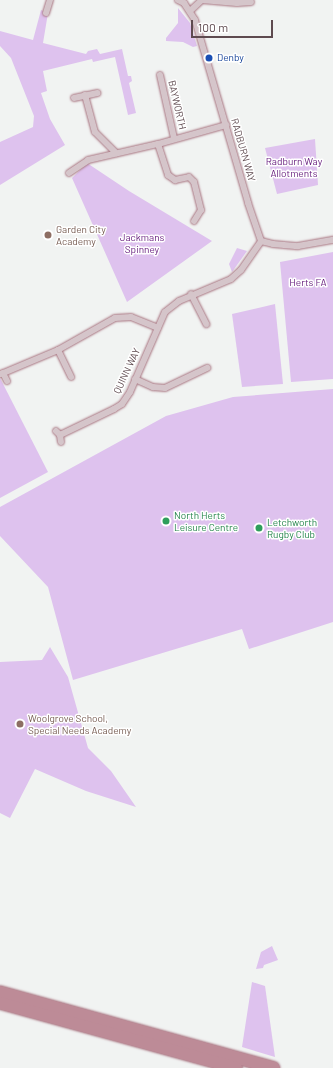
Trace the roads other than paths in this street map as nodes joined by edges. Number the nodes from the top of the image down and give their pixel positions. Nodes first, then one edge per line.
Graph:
1 (50, 0) edge
2 (178, 0) edge
3 (251, 2) dead end
4 (190, 11) junction
5 (46, 13) dead end
6 (160, 75) dead end
7 (97, 92) dead end
8 (85, 95) junction
9 (74, 98) dead end
10 (226, 125) junction
11 (174, 138) junction
12 (158, 144) junction
13 (116, 153) junction
14 (69, 173) dead end
15 (194, 221) dead end
16 (333, 240) edge
17 (261, 241) junction
18 (191, 294) junction
19 (206, 324) dead end
20 (158, 328) junction
21 (58, 350) junction
22 (207, 368) dead end
23 (72, 377) dead end
24 (135, 379) junction
25 (7, 381) dead end
26 (61, 442) dead end
27 (0, 992) edge
28 (0, 1003) edge
29 (236, 1068) edge
30 (274, 1068) edge

1 - 5 street
2 - 4 street, RADBURN WAY
3 - 4 street
4 - 10 street, RADBURN WAY
6 - 11 street, BAYWORTH
7 - 8 street
8 - 9 street
8 - 13 street
10 - 11 street
10 - 17 street, RADBURN WAY
11 - 12 street
12 - 13 street
12 - 15 street
13 - 14 street
16 - 17 street
17 - 18 street, QUINN WAY
18 - 19 street
18 - 20 street, QUINN WAY
20 - 21 street
20 - 24 street, QUINN WAY
21 - 23 street
21 - 25 street
22 - 24 street
24 - 26 street, QUINN WAY
27 - 30 highway
28 - 29 highway

